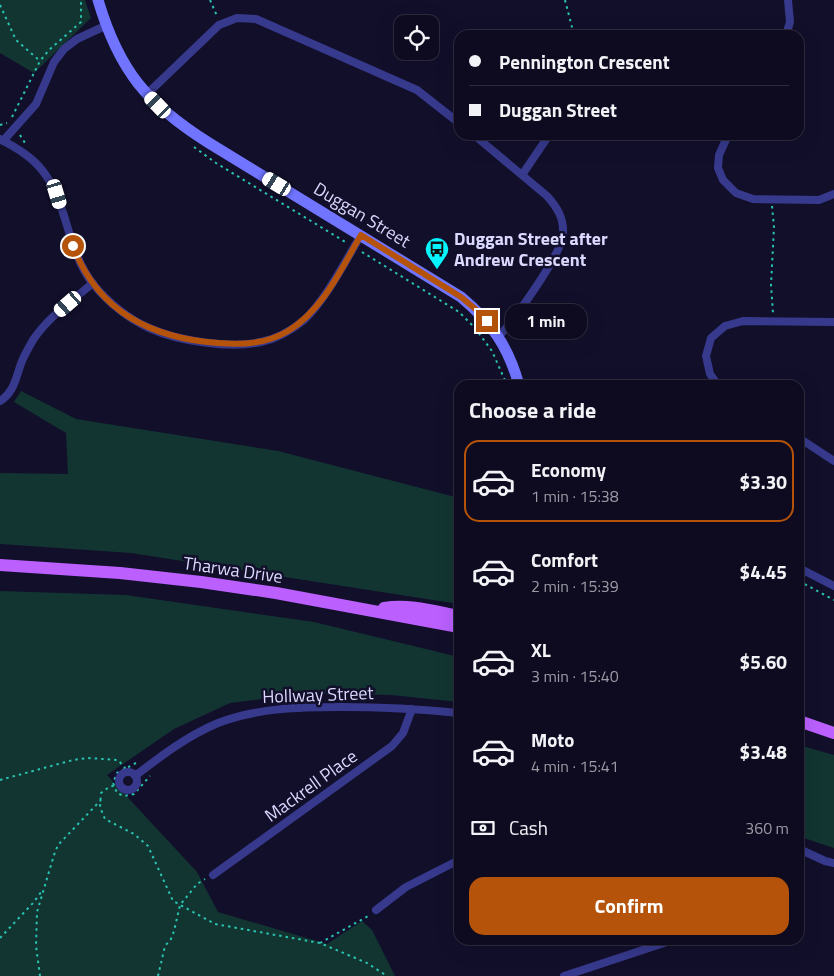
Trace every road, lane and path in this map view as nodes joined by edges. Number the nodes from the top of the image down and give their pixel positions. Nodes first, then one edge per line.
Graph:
1 (98, 0) edge
2 (210, 0) edge
3 (565, 0) edge
4 (788, 0) edge
5 (0, 5) edge
6 (1, 10) edge
7 (221, 24) junction
8 (106, 26) junction
9 (573, 30) edge
10 (788, 30) edge
11 (40, 61) dead end
12 (147, 94) junction
13 (454, 119) edge
14 (15, 128) junction
15 (2, 140) edge
16 (480, 140) edge
17 (546, 140) edge
18 (726, 140) edge
19 (26, 144) dead end
20 (522, 175) junction
21 (834, 194) edge
22 (773, 212) dead end
23 (361, 235) junction
24 (93, 283) junction
25 (773, 306) dead end
26 (834, 322) edge
27 (499, 336) junction
28 (518, 380) edge
29 (714, 380) edge
30 (0, 401) edge
31 (804, 441) edge
32 (834, 461) edge
33 (0, 565) edge
34 (804, 571) edge
35 (804, 584) edge
36 (834, 586) edge
37 (834, 600) edge
38 (372, 610) junction
39 (454, 615) edge
40 (454, 626) edge
41 (412, 709) junction
42 (454, 713) edge
43 (804, 723) edge
44 (834, 733) edge
45 (117, 773) dead end
46 (126, 773) junction
47 (151, 775) dead end
48 (135, 776) junction
49 (0, 780) edge
50 (116, 785) junction
51 (101, 800) junction
52 (804, 851) edge
53 (454, 863) edge
54 (834, 864) edge
55 (210, 876) joint
56 (44, 889) junction
57 (180, 905) junction
58 (376, 910) joint
59 (0, 938) edge
60 (320, 943) junction
61 (657, 945) edge
62 (40, 976) edge
63 (158, 976) edge
64 (387, 976) edge
65 (564, 976) edge

1 - 8 street, Duggan Street
2 - 7 path
3 - 9 path
4 - 10 street
5 - 6 path
6 - 11 path
7 - 12 street
7 - 13 street
8 - 12 street, Duggan Street
8 - 14 street
12 - 23 street, Duggan Street
14 - 15 street
14 - 19 path
15 - 24 street
16 - 20 street
17 - 20 street
18 - 21 street
20 - 27 street
22 - 25 path
23 - 24 street
23 - 27 street, Duggan Street
24 - 30 street
26 - 29 street
27 - 28 street, Duggan Street
31 - 32 street
33 - 38 main road, Tharwa Drive
34 - 36 street
35 - 37 path
38 - 39 main road
38 - 40 main road, Tharwa Drive
41 - 42 street, Hollway Street
41 - 48 street, Hollway Street
41 - 55 street, Mackrell Place
43 - 44 main road
45 - 50 path
46 - 48 street
46 - 49 path
46 - 50 street
47 - 50 path
48 - 50 street, Hollway Street
50 - 51 path
51 - 56 path
51 - 57 path
52 - 54 street
53 - 58 street
55 - 57 path
56 - 59 path
56 - 62 path
57 - 60 path
57 - 63 path
58 - 60 path
60 - 64 path
61 - 65 street

